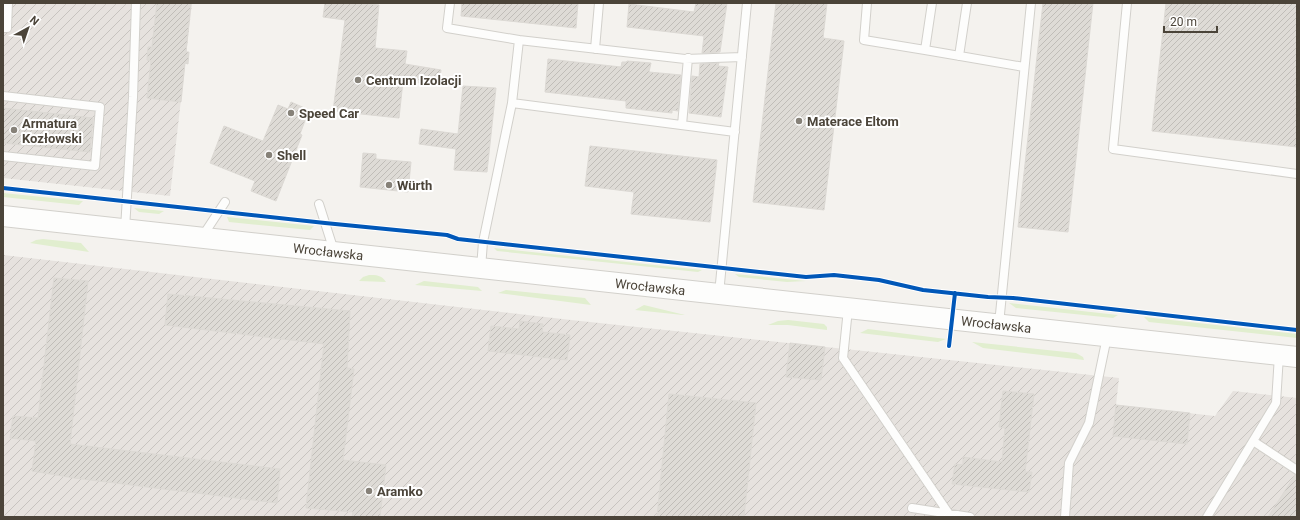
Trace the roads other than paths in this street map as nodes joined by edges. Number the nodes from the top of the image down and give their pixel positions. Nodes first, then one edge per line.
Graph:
1 (8, 3) edge
2 (136, 3) edge
3 (450, 3) edge
4 (599, 3) edge
5 (746, 3) edge
6 (867, 3) edge
7 (932, 3) edge
8 (967, 3) edge
9 (1031, 3) edge
10 (1127, 3) edge
11 (3, 28) edge
12 (519, 40) junction
13 (595, 49) junction
14 (925, 50) junction
15 (958, 56) junction
16 (742, 57) junction
17 (688, 58) junction
18 (1024, 67) junction
19 (3, 96) edge
20 (512, 103) junction
21 (682, 125) junction
22 (735, 132) junction
23 (3, 156) edge
24 (1297, 174) edge
25 (225, 202) dead end
26 (319, 204) dead end
27 (3, 216) edge
28 (125, 229) junction
29 (202, 237) junction
30 (334, 252) junction
31 (480, 268) junction
32 (720, 294) junction
33 (848, 308) junction
34 (999, 324) junction
35 (1108, 336) junction
36 (1288, 356) edge
37 (1253, 441) junction
38 (1297, 470) edge
39 (912, 508) dead end
40 (949, 514) junction
41 (970, 517) edge
42 (1065, 517) edge
43 (1207, 517) edge

1 - 11 lane
2 - 28 lane
3 - 12 lane
4 - 13 lane
5 - 16 lane
6 - 14 lane
7 - 14 lane
8 - 15 lane
9 - 18 lane
10 - 24 lane
12 - 13 lane
12 - 20 lane
13 - 17 lane
14 - 15 lane
15 - 18 lane
16 - 17 lane
16 - 22 lane
17 - 21 lane
18 - 34 lane
19 - 23 lane
20 - 21 lane
20 - 31 lane
21 - 22 lane
22 - 32 lane
25 - 29 lane
26 - 30 lane
27 - 28 street, Wrocławska
28 - 29 street, Wrocławska
29 - 30 street, Wrocławska
30 - 31 street, Wrocławska
31 - 32 street, Wrocławska
32 - 33 street, Wrocławska
33 - 34 street, Wrocławska
33 - 40 lane
34 - 35 street, Wrocławska
35 - 36 street, Wrocławska
35 - 42 lane
36 - 37 lane
37 - 38 lane
37 - 43 lane
39 - 40 lane
40 - 41 lane

